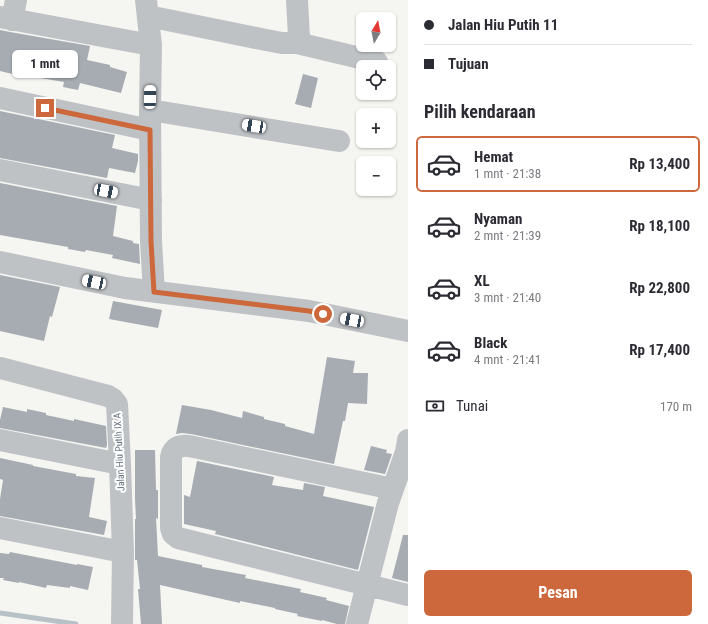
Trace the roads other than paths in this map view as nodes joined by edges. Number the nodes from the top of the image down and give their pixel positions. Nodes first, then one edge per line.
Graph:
1 (297, 0) edge
2 (147, 8) edge
3 (9, 12) edge
4 (297, 43) junction
5 (151, 45) junction
6 (369, 60) edge
7 (0, 98) edge
8 (150, 120) junction
9 (339, 141) dead end
10 (0, 170) edge
11 (151, 200) junction
12 (0, 262) edge
13 (154, 292) junction
14 (408, 331) edge
15 (0, 368) edge
16 (0, 440) edge
17 (408, 440) edge
18 (120, 464) junction
19 (393, 489) junction
20 (0, 528) edge
21 (123, 552) junction
22 (368, 585) junction
23 (408, 595) edge
24 (122, 624) edge
25 (357, 624) edge

1 - 4 street
2 - 4 street
2 - 5 street
3 - 5 street
4 - 6 street
5 - 8 street
7 - 8 street
8 - 9 street
8 - 11 street
10 - 11 street
11 - 13 street
12 - 13 street
13 - 14 street
15 - 18 street, Jalan Hiu Putih IX A
16 - 18 street
17 - 19 street
18 - 21 street, Jalan Hiu Putih IX A
19 - 22 street
19 - 22 street
20 - 21 street
21 - 24 street, Jalan Hiu Putih IX A
22 - 23 street
22 - 25 street

